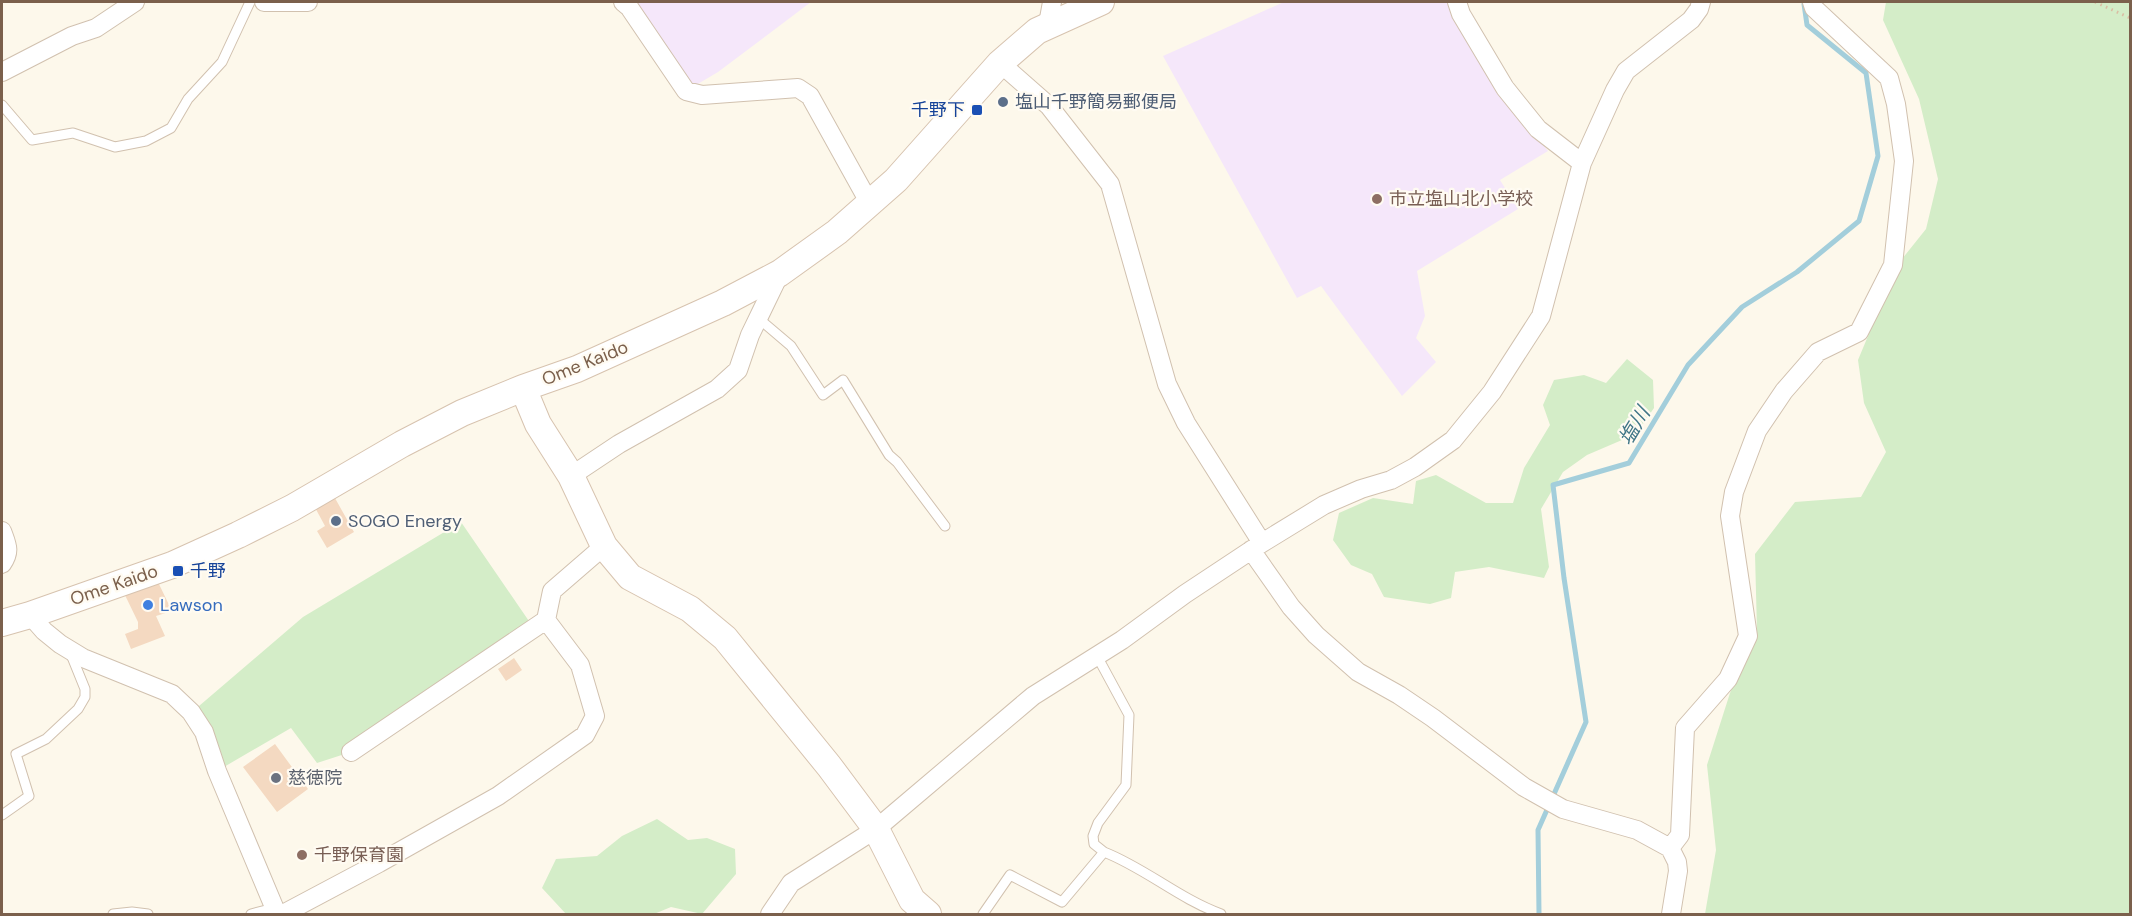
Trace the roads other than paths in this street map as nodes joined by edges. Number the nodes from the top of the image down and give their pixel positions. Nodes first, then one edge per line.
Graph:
1 (135, 2) edge
2 (250, 2) edge
3 (264, 2) edge
4 (308, 2) edge
5 (623, 2) edge
6 (1101, 2) edge
7 (1457, 2) edge
8 (1701, 2) edge
9 (1812, 2) edge
10 (1050, 13) edge
11 (1000, 63) junction
12 (2, 72) edge
13 (2, 105) edge
14 (1582, 163) junction
15 (870, 204) junction
16 (780, 273) junction
17 (758, 318) junction
18 (522, 388) junction
19 (571, 476) junction
20 (945, 526) dead end
21 (2, 531) edge
22 (603, 546) junction
23 (1256, 547) junction
24 (2, 564) edge
25 (30, 615) junction
26 (546, 620) junction
27 (2, 623) edge
28 (70, 650) junction
29 (1096, 656) junction
30 (351, 752) dead end
31 (2, 815) edge
32 (876, 830) junction
33 (1670, 848) junction
34 (1104, 852) junction
35 (278, 912) edge
36 (113, 915) edge
37 (148, 915) edge
38 (251, 915) edge
39 (770, 915) edge
40 (928, 915) edge
41 (983, 915) edge
42 (1221, 915) edge
43 (1671, 915) edge

1 - 12 street
2 - 13 lane
3 - 4 street
5 - 15 street
6 - 10 street, Ome Kaido
7 - 14 street
8 - 14 street
9 - 33 street
10 - 11 street, Ome Kaido
11 - 15 street, Ome Kaido
11 - 23 street
14 - 23 street
15 - 16 street, Ome Kaido
16 - 17 street
16 - 18 street, Ome Kaido
17 - 19 street
17 - 20 lane
18 - 19 street
18 - 25 street, Ome Kaido
19 - 22 street
21 - 24 street
22 - 26 street
22 - 32 street
23 - 29 street
23 - 33 street
25 - 27 street, Ome Kaido
25 - 28 street
26 - 30 street
26 - 35 street
28 - 31 lane
28 - 35 street
29 - 32 street
29 - 34 lane
32 - 39 street
32 - 40 street
33 - 43 street
34 - 41 lane
34 - 42 lane
35 - 38 lane
36 - 37 lane

